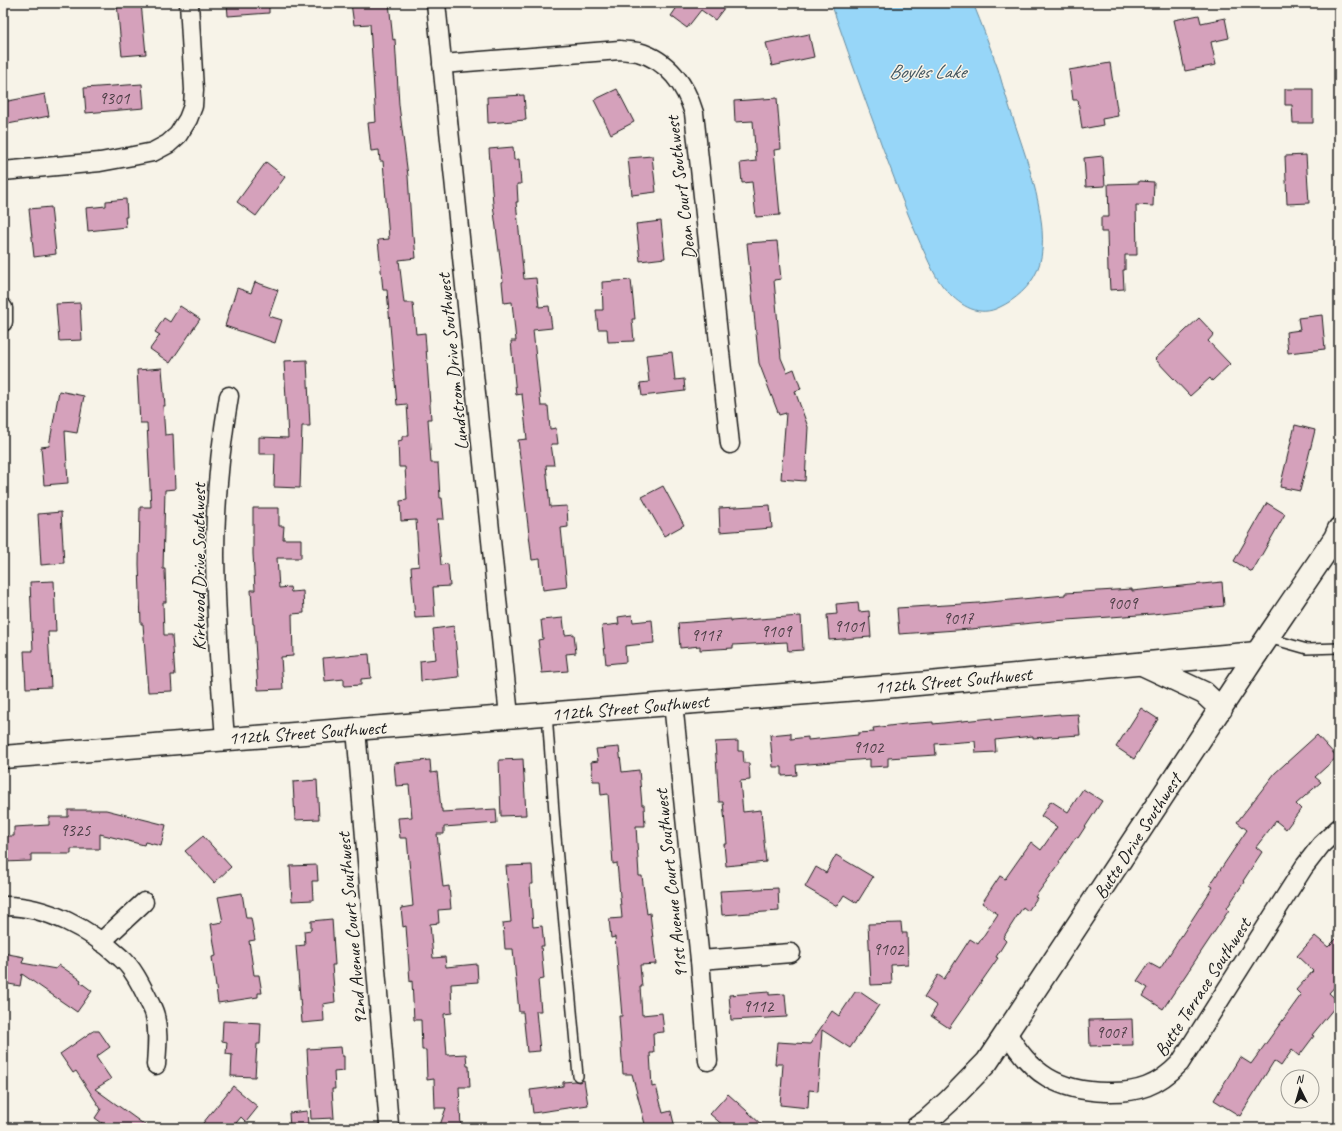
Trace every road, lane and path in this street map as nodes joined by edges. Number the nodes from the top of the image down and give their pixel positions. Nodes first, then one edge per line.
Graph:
1 (189, 3) edge
2 (436, 3) edge
3 (442, 64) junction
4 (3, 171) edge
5 (3, 308) edge
6 (3, 322) edge
7 (229, 396) dead end
8 (730, 444) dead end
9 (1339, 529) edge
10 (1262, 645) junction
11 (1339, 648) edge
12 (1141, 663) junction
13 (673, 703) junction
14 (1221, 709) junction
15 (547, 713) junction
16 (509, 716) junction
17 (356, 729) junction
18 (225, 738) junction
19 (3, 757) edge
20 (1339, 828) edge
21 (144, 902) dead end
22 (3, 906) edge
23 (101, 942) junction
24 (791, 953) dead end
25 (700, 960) junction
26 (1007, 1032) junction
27 (708, 1061) dead end
28 (156, 1065) dead end
29 (578, 1076) dead end
30 (389, 1125) dead end
31 (918, 1128) edge

1 - 4 street
2 - 3 street, Lundstrom Drive Southwest
3 - 8 street, Dean Court Southwest
3 - 16 street, Lundstrom Drive Southwest
5 - 6 street
7 - 18 street, Kirkwood Drive Southwest
9 - 10 street, Butte Drive Southwest
10 - 11 lane
10 - 12 street, 112th Street Southwest
10 - 14 street, Butte Drive Southwest
12 - 13 street, 112th Street Southwest
12 - 14 street
13 - 15 street, 112th Street Southwest
13 - 25 street, 91st Avenue Court Southwest
14 - 26 street, Butte Drive Southwest
15 - 16 street, 112th Street Southwest
15 - 29 lane
16 - 17 street, 112th Street Southwest
17 - 18 street, 112th Street Southwest
17 - 30 street, 92nd Avenue Court Southwest
18 - 19 street, 112th Street Southwest
20 - 26 street, Butte Terrace Southwest
21 - 23 street
22 - 23 street
23 - 28 street
24 - 25 street
25 - 27 street, 91st Avenue Court Southwest
26 - 31 street, Butte Drive Southwest

